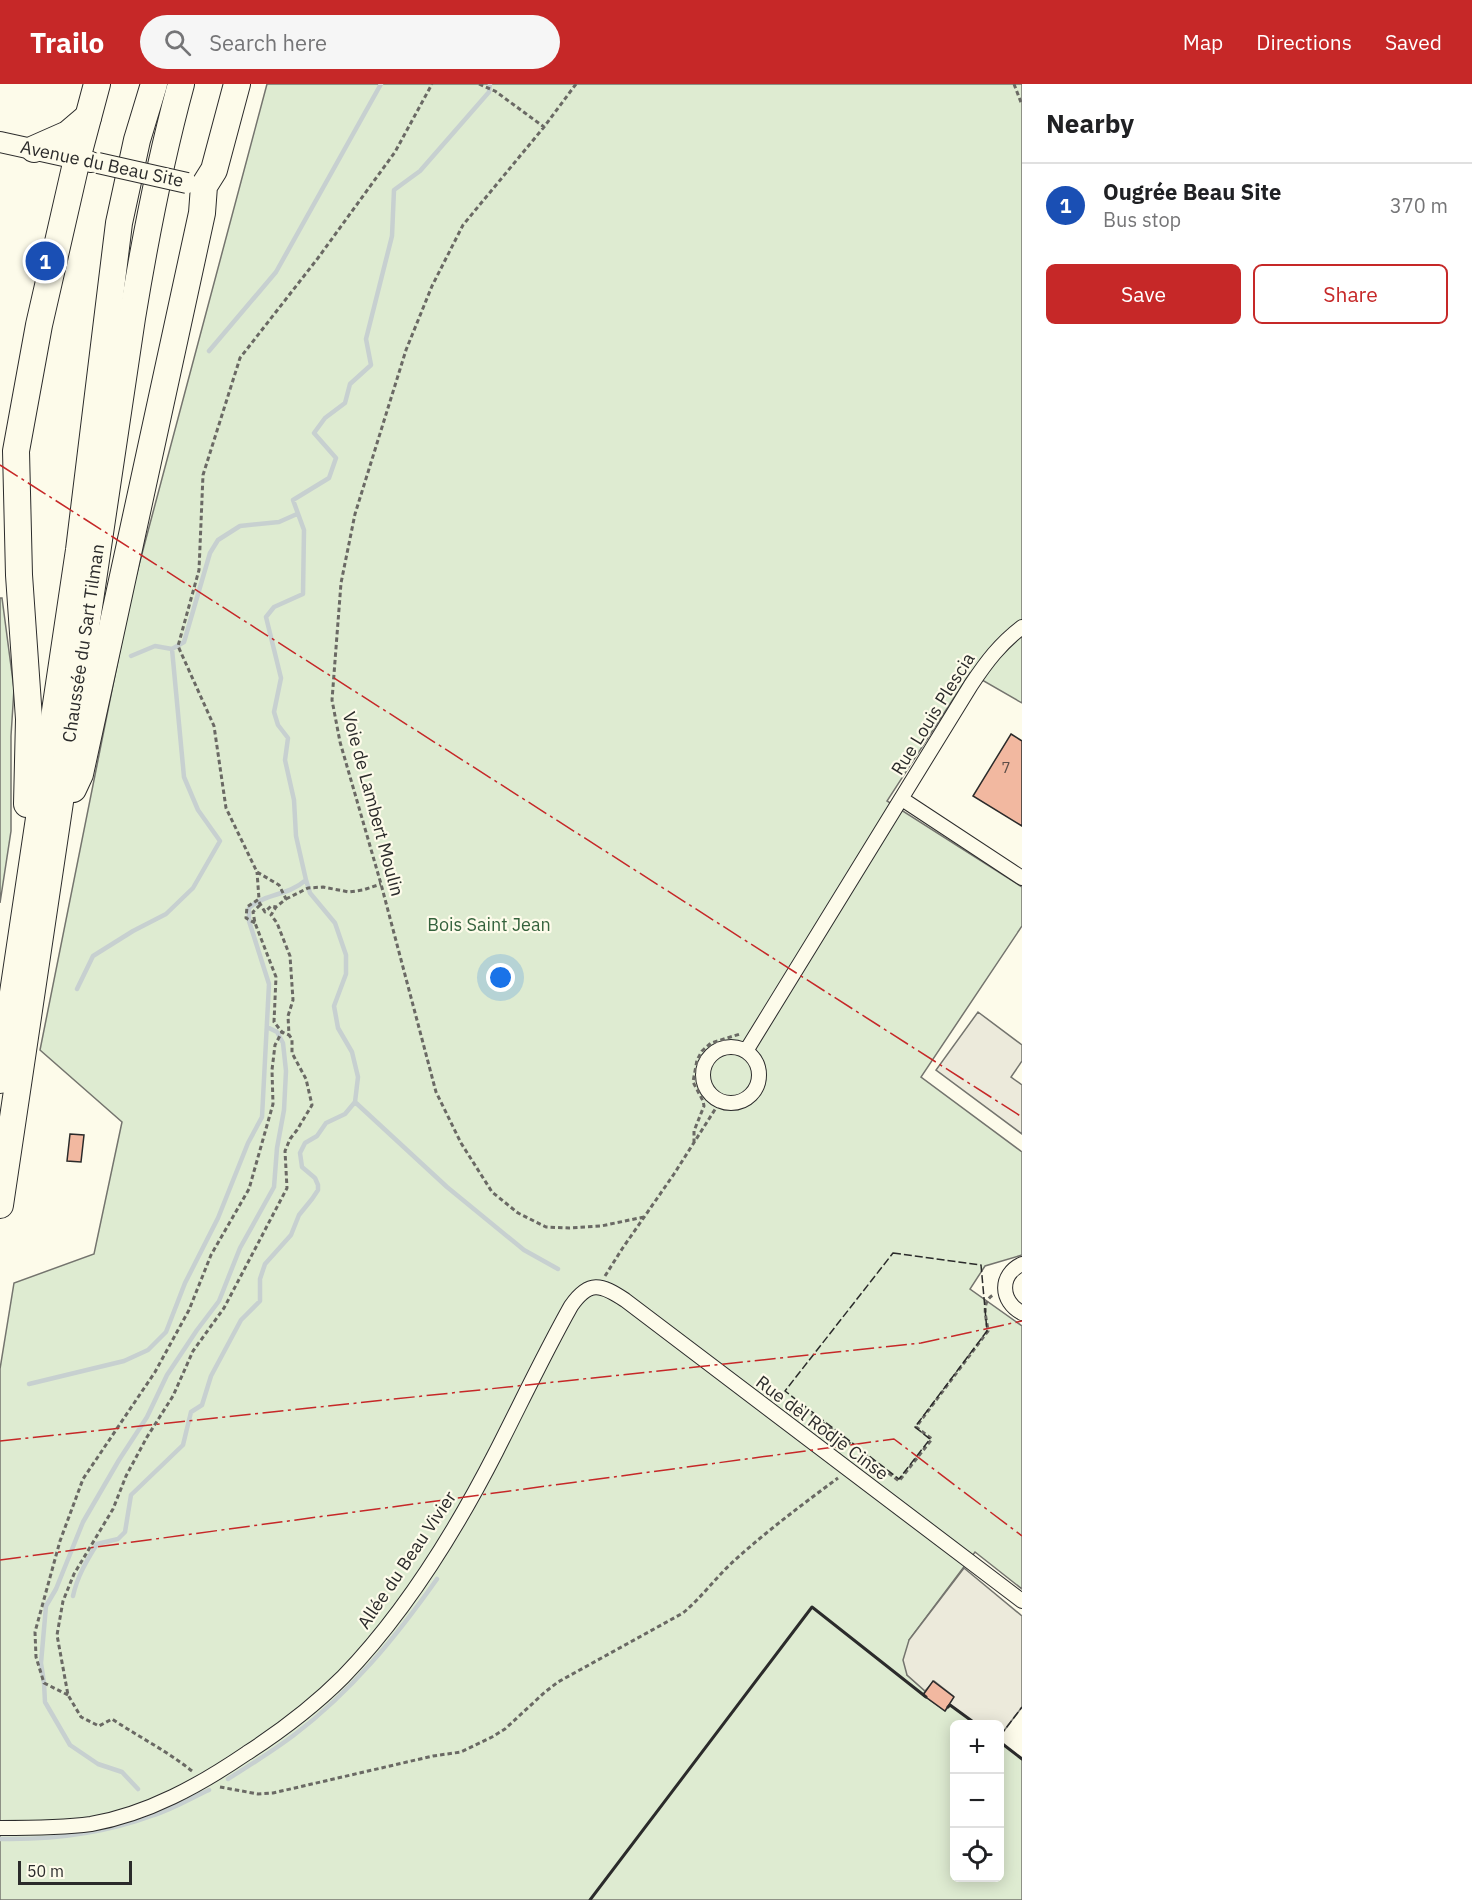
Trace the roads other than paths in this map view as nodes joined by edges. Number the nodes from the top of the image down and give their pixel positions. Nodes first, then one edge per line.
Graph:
1 (97, 84) edge
2 (154, 84) edge
3 (182, 84) edge
4 (237, 84) edge
5 (88, 117) junction
6 (0, 142) edge
7 (33, 149) junction
8 (87, 161) junction
9 (195, 184) junction
10 (1022, 627) edge
11 (902, 799) junction
12 (58, 819) junction
13 (31, 873) junction
14 (1022, 878) edge
15 (746, 1051) junction
16 (0, 1080) edge
17 (0, 1205) edge
18 (1022, 1264) edge
19 (599, 1287) joint
20 (1022, 1313) edge
21 (1022, 1601) edge
22 (0, 1828) edge

1 - 5 highway
2 - 13 highway, Chaussée du Sart Tilman
3 - 12 highway, Chaussée du Sart Tilman
4 - 9 highway
5 - 7 highway
5 - 8 highway
6 - 7 street, Avenue du Beau Site
7 - 8 street, Avenue du Beau Site
8 - 9 street, Avenue du Beau Site, bridge
8 - 13 highway
9 - 12 highway
10 - 11 street, Rue Louis Plescia
11 - 14 street, Rue Louis Plescia
11 - 15 street
12 - 17 highway, Chaussée du Sart Tilman
13 - 16 highway, Chaussée du Sart Tilman
15 - 15 street
18 - 20 street
19 - 21 street, Rue dèl Rodje Cinse
19 - 22 street, Allée du Beau Vivier

